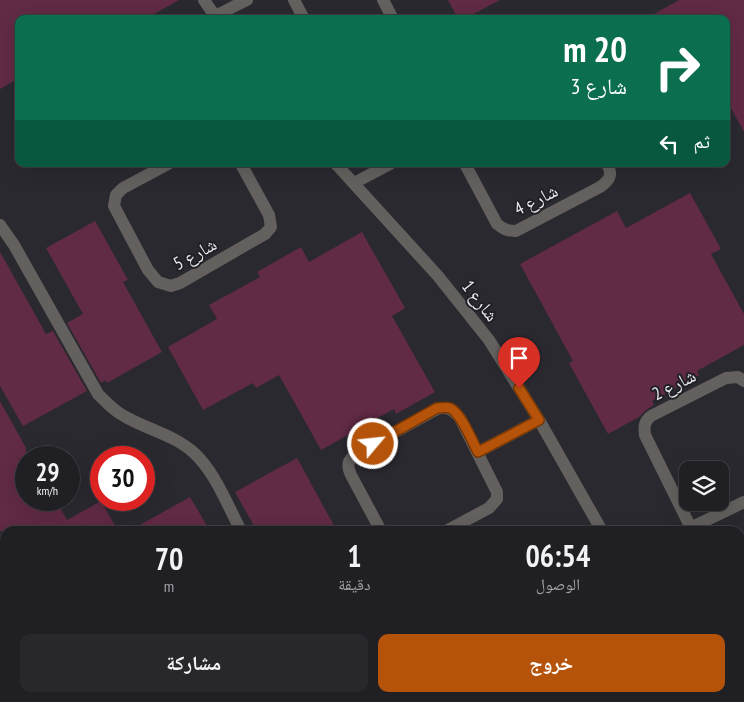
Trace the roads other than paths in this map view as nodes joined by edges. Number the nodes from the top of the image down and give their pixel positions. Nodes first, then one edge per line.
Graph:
1 (204, 0) edge
2 (247, 0) edge
3 (294, 0) edge
4 (383, 0) edge
5 (215, 15) edge
6 (220, 15) edge
7 (302, 15) edge
8 (392, 15) edge
9 (162, 167) edge
10 (243, 167) edge
11 (339, 167) edge
12 (384, 167) edge
13 (466, 167) edge
14 (608, 167) edge
15 (354, 183) junction
16 (0, 225) edge
17 (744, 381) edge
18 (539, 420) junction
19 (478, 452) junction
20 (744, 502) edge
21 (238, 526) edge
22 (378, 526) edge
23 (456, 526) edge
24 (599, 526) edge
25 (686, 526) edge
26 (696, 526) edge

1 - 5 street
2 - 6 street
3 - 7 street
4 - 8 street
9 - 10 street, شارع 5
11 - 15 street, شارع 1
12 - 15 street
13 - 14 street, شارع 4
15 - 18 street, شارع 1
16 - 21 street
17 - 25 street, شارع 2
18 - 19 street
18 - 24 street, شارع 1
19 - 22 street
19 - 23 street
20 - 26 street, شارع 2

